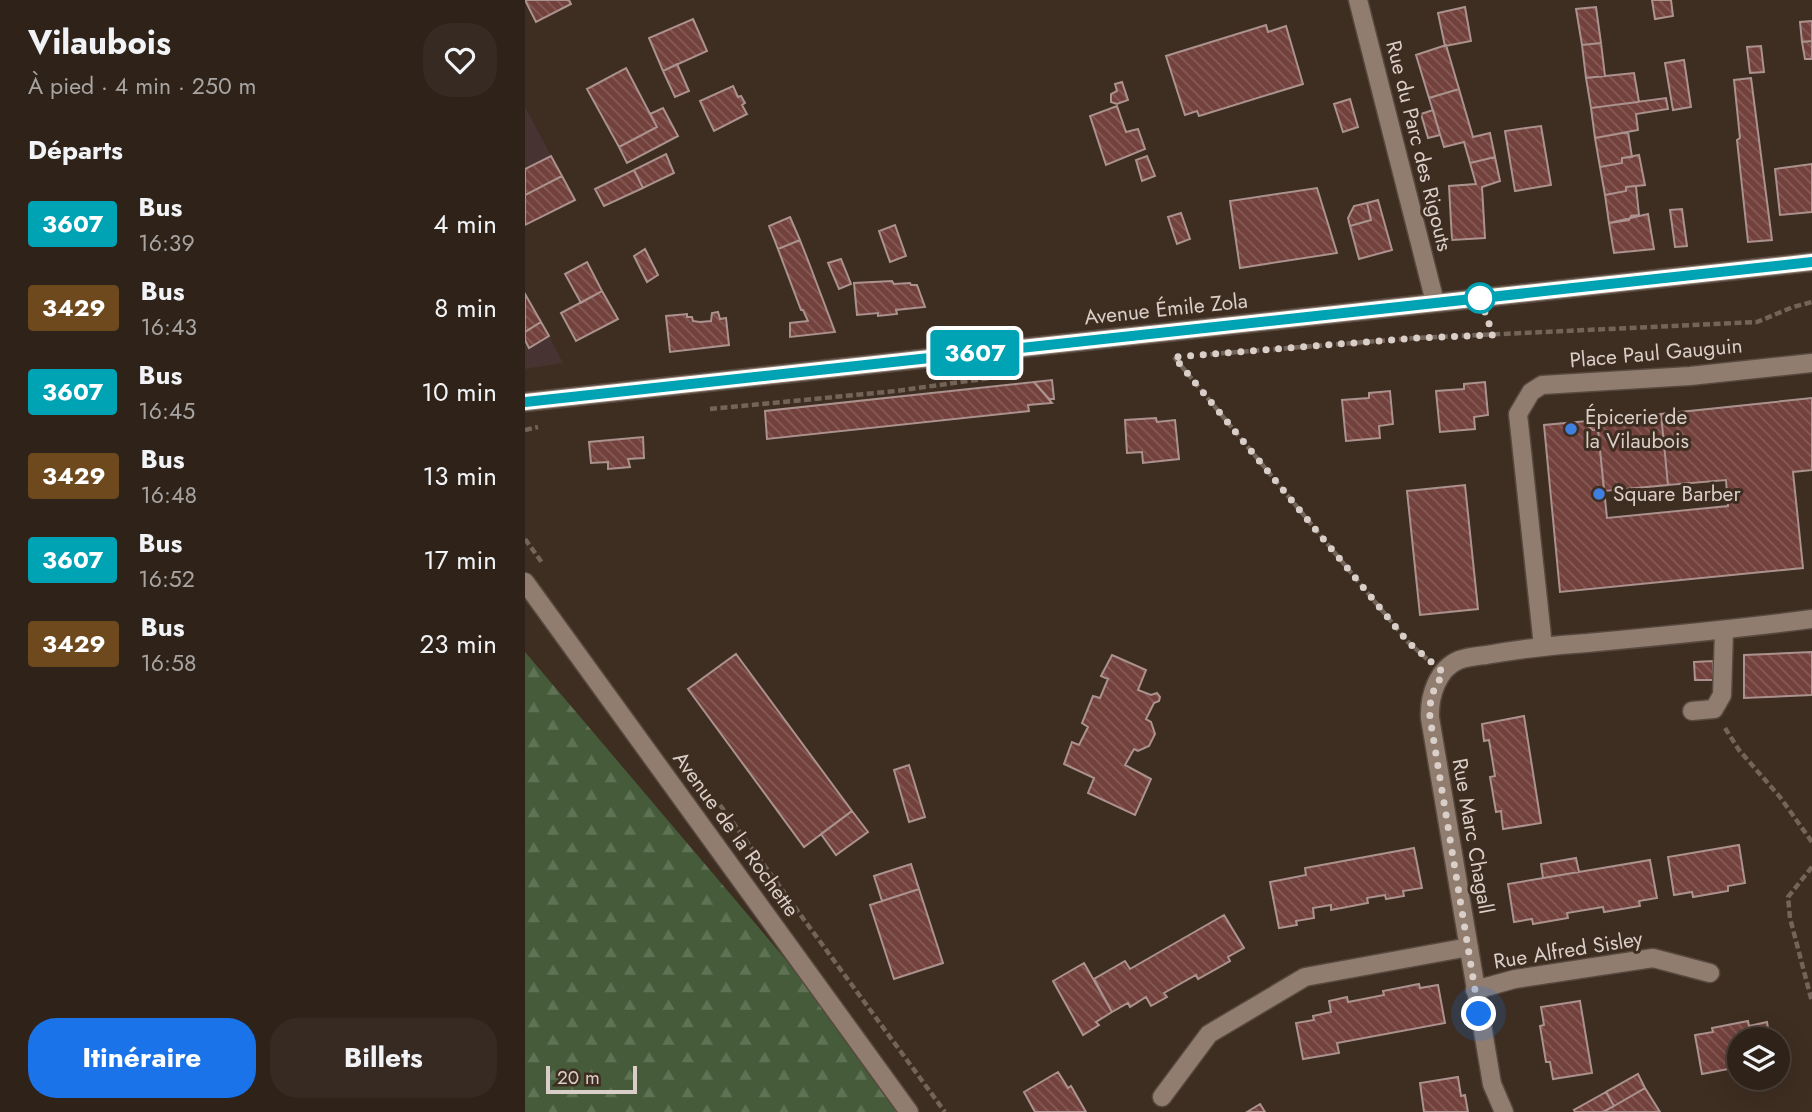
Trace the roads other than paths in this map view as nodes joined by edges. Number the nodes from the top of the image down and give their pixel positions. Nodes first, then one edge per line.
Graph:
1 (1358, 0) edge
2 (1812, 262) edge
3 (1436, 303) junction
4 (1812, 363) edge
5 (525, 401) edge
6 (525, 582) edge
7 (1812, 619) edge
8 (1724, 631) junction
9 (1543, 646) junction
10 (1692, 712) dead end
11 (1469, 947) junction
12 (1710, 973) dead end
13 (1475, 990) junction
14 (1162, 1097) dead end
15 (909, 1112) edge
16 (1504, 1112) edge

1 - 3 street, Rue du Parc des Rigouts
2 - 3 street, Avenue Émile Zola
3 - 5 street, Avenue Émile Zola
4 - 9 street, Place Paul Gauguin
6 - 15 street, Avenue de la Rochette
7 - 8 street
8 - 9 street
8 - 10 street
9 - 11 street, Rue Marc Chagall
11 - 13 street, Rue Marc Chagall
11 - 14 street
12 - 13 street, Rue Alfred Sisley
13 - 16 street, Rue Marc Chagall

